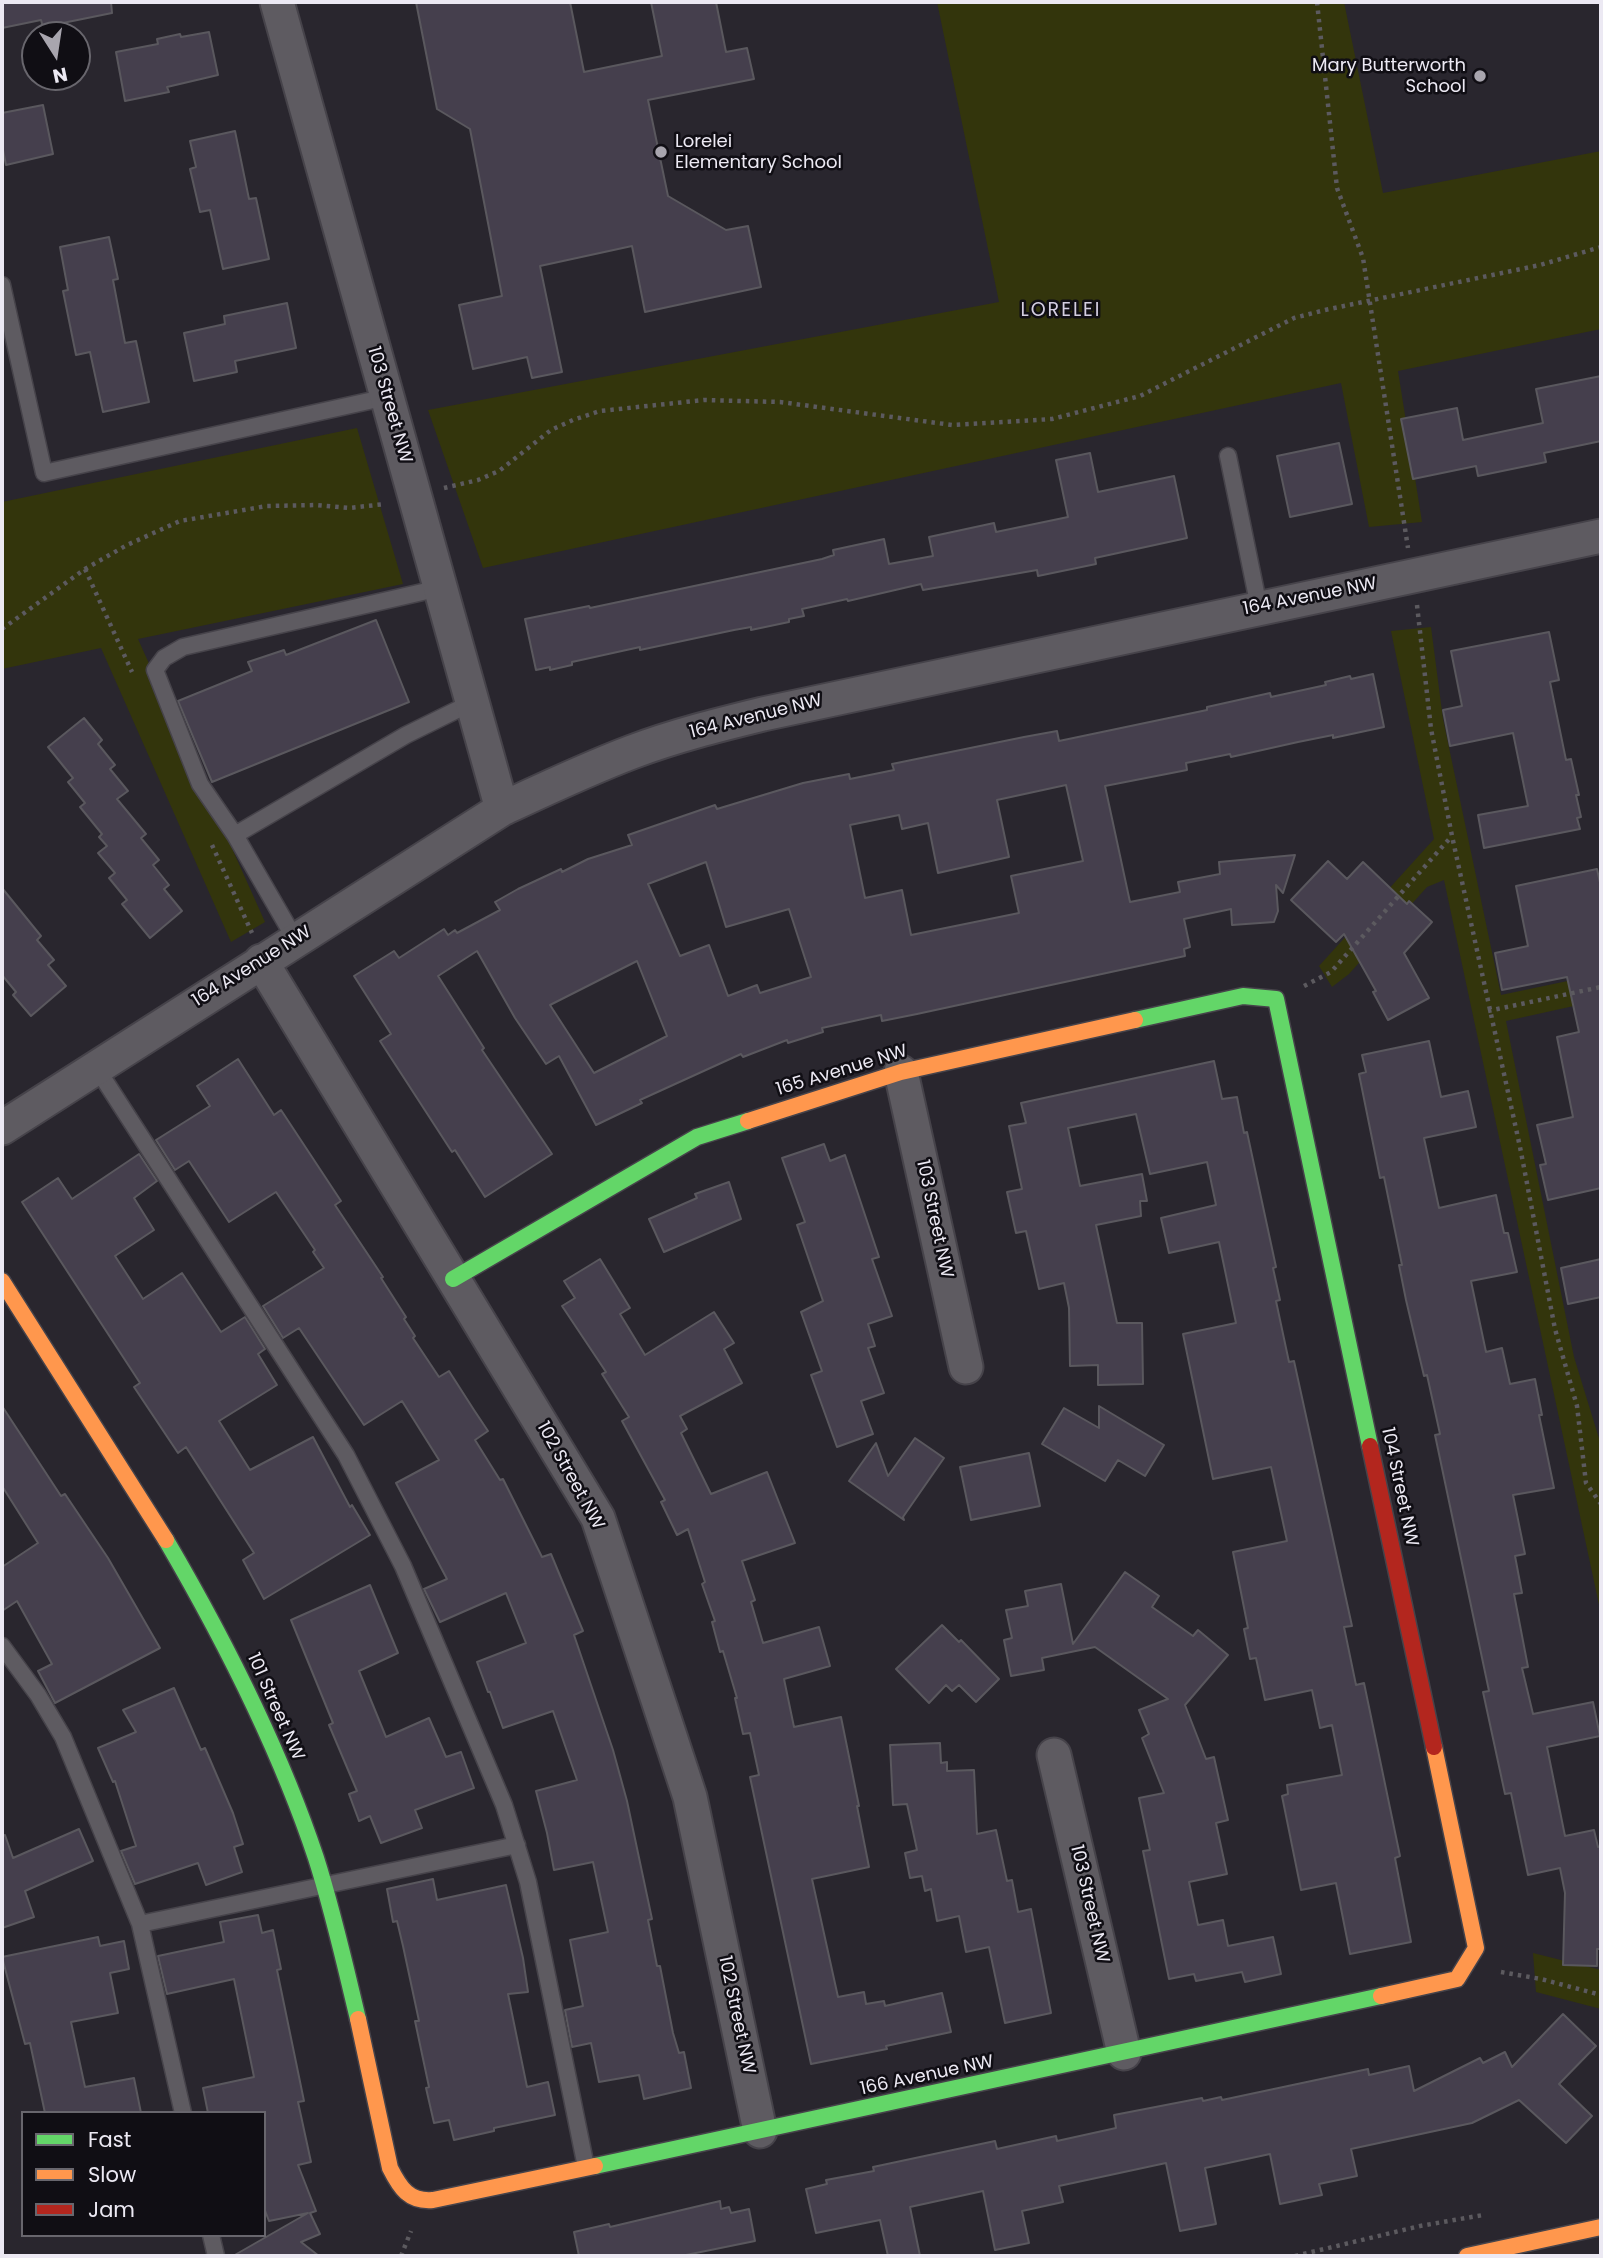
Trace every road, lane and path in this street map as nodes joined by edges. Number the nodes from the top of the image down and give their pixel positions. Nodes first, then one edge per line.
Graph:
1 (277, 2) edge
2 (1317, 2) edge
3 (1601, 247) edge
4 (2, 285) edge
5 (1370, 300) junction
6 (387, 397) junction
7 (1228, 456) dead end
8 (414, 496) junction
9 (1601, 536) edge
10 (1413, 576) junction
11 (440, 588) junction
12 (1259, 607) junction
13 (2, 629) edge
14 (473, 702) junction
15 (502, 809) junction
16 (235, 835) junction
17 (1452, 836) junction
18 (296, 939) junction
19 (261, 961) junction
20 (1601, 987) edge
21 (1276, 999) junction
22 (1488, 1011) junction
23 (96, 1067) junction
24 (901, 1072) junction
25 (2, 1128) edge
26 (453, 1279) junction
27 (2, 1280) edge
28 (966, 1367) dead end
29 (1601, 1504) edge
30 (2, 1646) edge
31 (1054, 1755) dead end
32 (517, 1845) junction
33 (324, 1885) junction
34 (140, 1924) junction
35 (1461, 1972) junction
36 (1601, 1995) edge
37 (1124, 2053) junction
38 (183, 2111) edge
39 (760, 2131) junction
40 (586, 2167) junction
41 (404, 2194) joint
42 (1485, 2215) dead end
43 (1601, 2227) edge
44 (211, 2237) edge
45 (216, 2256) edge
46 (1295, 2256) edge
47 (1467, 2256) edge

1 - 6 street, 103 Street NW
2 - 5 path
3 - 5 path
4 - 6 lane
5 - 8 path
5 - 10 path
6 - 8 street, 103 Street NW
7 - 12 lane
8 - 11 street, 103 Street NW
8 - 13 path
9 - 10 street, 164 Avenue NW
10 - 12 street, 164 Avenue NW
10 - 17 path
11 - 14 street, 103 Street NW
11 - 16 lane
12 - 15 street, 164 Avenue NW
14 - 15 street, 103 Street NW
14 - 16 lane
15 - 18 street, 164 Avenue NW
16 - 18 lane
17 - 21 path
17 - 22 path
18 - 19 street, 164 Avenue NW
19 - 23 street, 164 Avenue NW
19 - 26 street, 102 Street NW
20 - 22 path
21 - 24 street, 165 Avenue NW
21 - 35 street, 104 Street NW
22 - 29 path
23 - 25 street, 164 Avenue NW
23 - 32 lane
24 - 26 street, 165 Avenue NW
24 - 28 street, 103 Street NW
26 - 39 street, 102 Street NW
27 - 33 street, 101 Street NW
30 - 34 lane
31 - 37 street, 103 Street NW
32 - 33 lane
32 - 40 lane
33 - 34 lane
33 - 41 street, 101 Street NW
34 - 38 lane
35 - 36 path
35 - 37 street, 166 Avenue NW
37 - 39 street, 166 Avenue NW
39 - 40 street, 166 Avenue NW
40 - 41 street, 166 Avenue NW
42 - 46 path
43 - 47 street
44 - 45 lane

